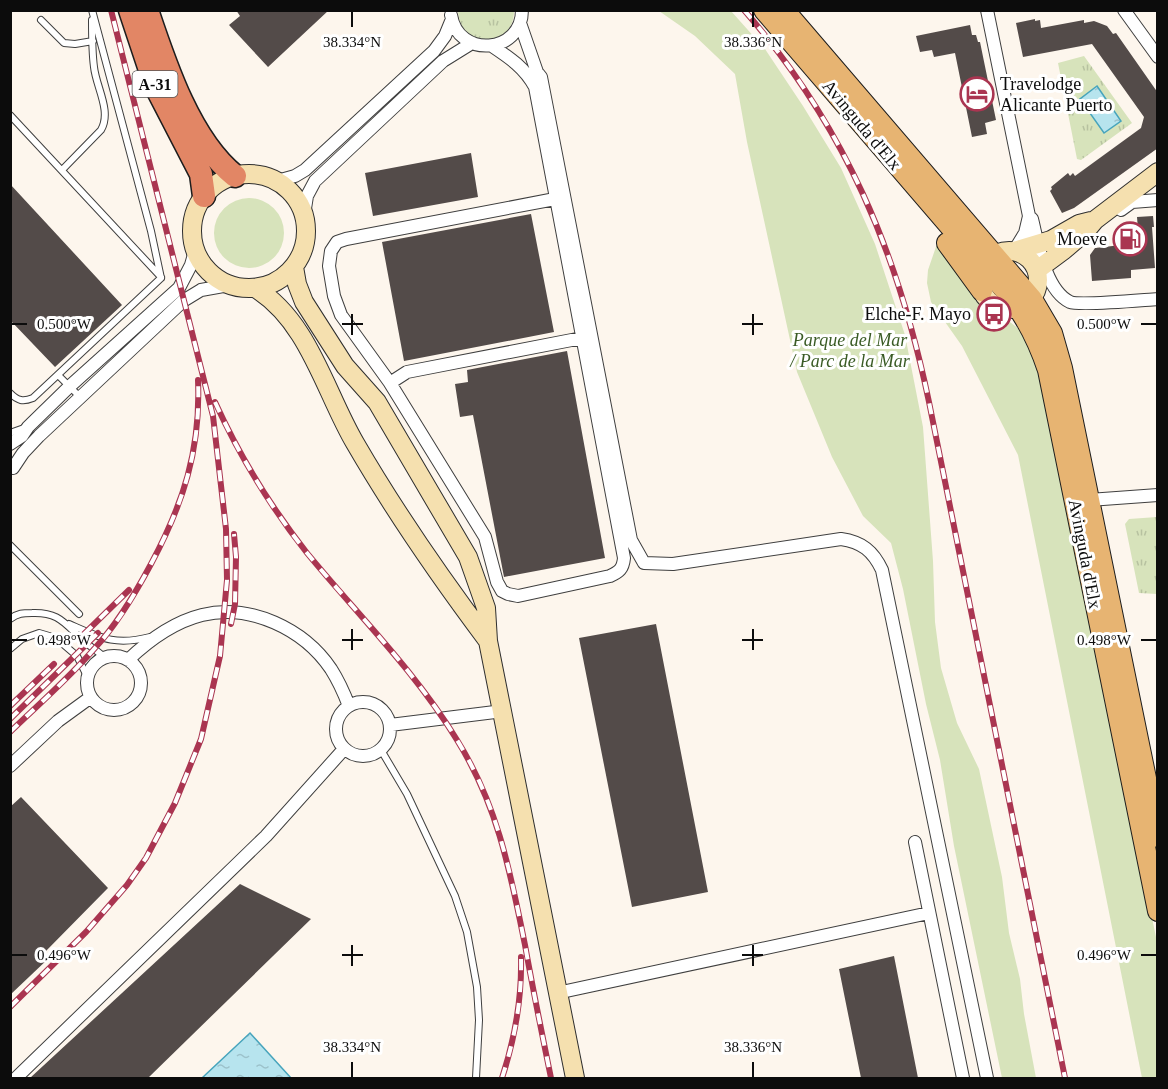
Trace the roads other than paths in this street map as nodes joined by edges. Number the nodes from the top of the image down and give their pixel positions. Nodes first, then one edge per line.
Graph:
1 (92, 10) edge
2 (130, 10) edge
3 (147, 10) edge
4 (764, 10) edge
5 (784, 10) edge
6 (987, 10) edge
7 (1124, 10) edge
8 (451, 14) edge
9 (521, 17) edge
10 (41, 20) dead end
11 (93, 41) junction
12 (472, 44) junction
13 (492, 46) junction
14 (1158, 57) edge
15 (537, 72) junction
16 (535, 87) junction
17 (844, 103) junction
18 (10, 115) edge
19 (199, 149) junction
20 (62, 170) junction
21 (1158, 172) edge
22 (235, 176) junction
23 (277, 181) junction
24 (204, 196) junction
25 (555, 199) junction
26 (1158, 200) edge
27 (304, 215) junction
28 (1029, 216) junction
29 (1095, 220) junction
30 (1038, 245) junction
31 (195, 250) junction
32 (1014, 251) junction
33 (989, 260) junction
34 (294, 267) junction
35 (1043, 270) junction
36 (161, 278) junction
37 (228, 285) junction
38 (255, 288) junction
39 (982, 291) junction
40 (1158, 299) edge
41 (1026, 303) junction
42 (582, 338) junction
43 (58, 375) junction
44 (390, 383) junction
45 (70, 386) junction
46 (10, 393) edge
47 (80, 397) junction
48 (28, 427) junction
49 (10, 433) edge
50 (10, 444) edge
51 (11, 468) edge
52 (1158, 495) edge
53 (1089, 500) junction
54 (10, 545) edge
55 (79, 614) dead end
56 (10, 619) edge
57 (63, 621) junction
58 (157, 636) junction
59 (488, 640) junction
60 (10, 649) edge
61 (105, 658) junction
62 (128, 660) junction
63 (88, 678) junction
64 (91, 697) junction
65 (349, 706) junction
66 (503, 711) junction
67 (390, 725) junction
68 (344, 749) junction
69 (381, 750) junction
70 (10, 766) edge
71 (1154, 797) edge
72 (1158, 837) edge
73 (915, 842) dead end
74 (1158, 910) edge
75 (929, 913) junction
76 (557, 993) junction
77 (16, 1078) edge
78 (476, 1078) edge
79 (574, 1078) edge
80 (963, 1078) edge
81 (987, 1078) edge

1 - 11 lane
1 - 36 lane
2 - 19 highway, A-31
3 - 19 highway, A-31
4 - 17 main road, Avinguda d'Elx
5 - 33 main road, Avinguda d'Elx
6 - 28 street
7 - 14 street
8 - 12 street
8 - 23 street
9 - 13 street
9 - 15 street
10 - 11 lane
11 - 20 lane
12 - 13 street
12 - 27 street
13 - 16 street
15 - 16 street
15 - 81 street
16 - 25 street
17 - 33 main road, Avinguda d'Elx
17 - 39 main road
18 - 20 lane
19 - 22 highway, A-31
19 - 24 highway, A-31
20 - 36 lane
21 - 29 street
22 - 23 street
22 - 24 street
23 - 27 street
24 - 31 street
25 - 42 street
25 - 44 street
26 - 29 street
27 - 34 street
28 - 30 street
28 - 32 street
29 - 30 street
29 - 35 street
30 - 32 street
30 - 35 street
31 - 37 street
31 - 45 street
32 - 33 street
32 - 35 street
33 - 39 street
33 - 41 main road, Avinguda d'Elx
34 - 38 street
34 - 59 street
35 - 40 street
35 - 41 street
36 - 43 lane
37 - 38 street
37 - 47 street
38 - 59 street
39 - 41 street
41 - 53 main road, Avinguda d'Elx
41 - 74 main road, Avinguda d'Elx
42 - 44 street
42 - 44 street
43 - 45 lane
43 - 46 lane
45 - 47 lane
45 - 48 street
47 - 51 street
48 - 49 lane
48 - 50 street
52 - 53 street
53 - 71 main road, Avinguda d'Elx
54 - 55 lane
56 - 57 lane
57 - 58 lane
57 - 61 lane
58 - 62 street
58 - 65 street
59 - 66 street
60 - 63 lane
61 - 62 street
61 - 63 street
62 - 64 street
63 - 64 street
64 - 70 street
65 - 67 street
65 - 68 street
66 - 67 street
66 - 76 street
67 - 69 street
68 - 69 street
68 - 77 street
69 - 78 lane
71 - 72 main road, Avinguda d'Elx
73 - 75 street
75 - 76 street
75 - 80 street
76 - 79 street

